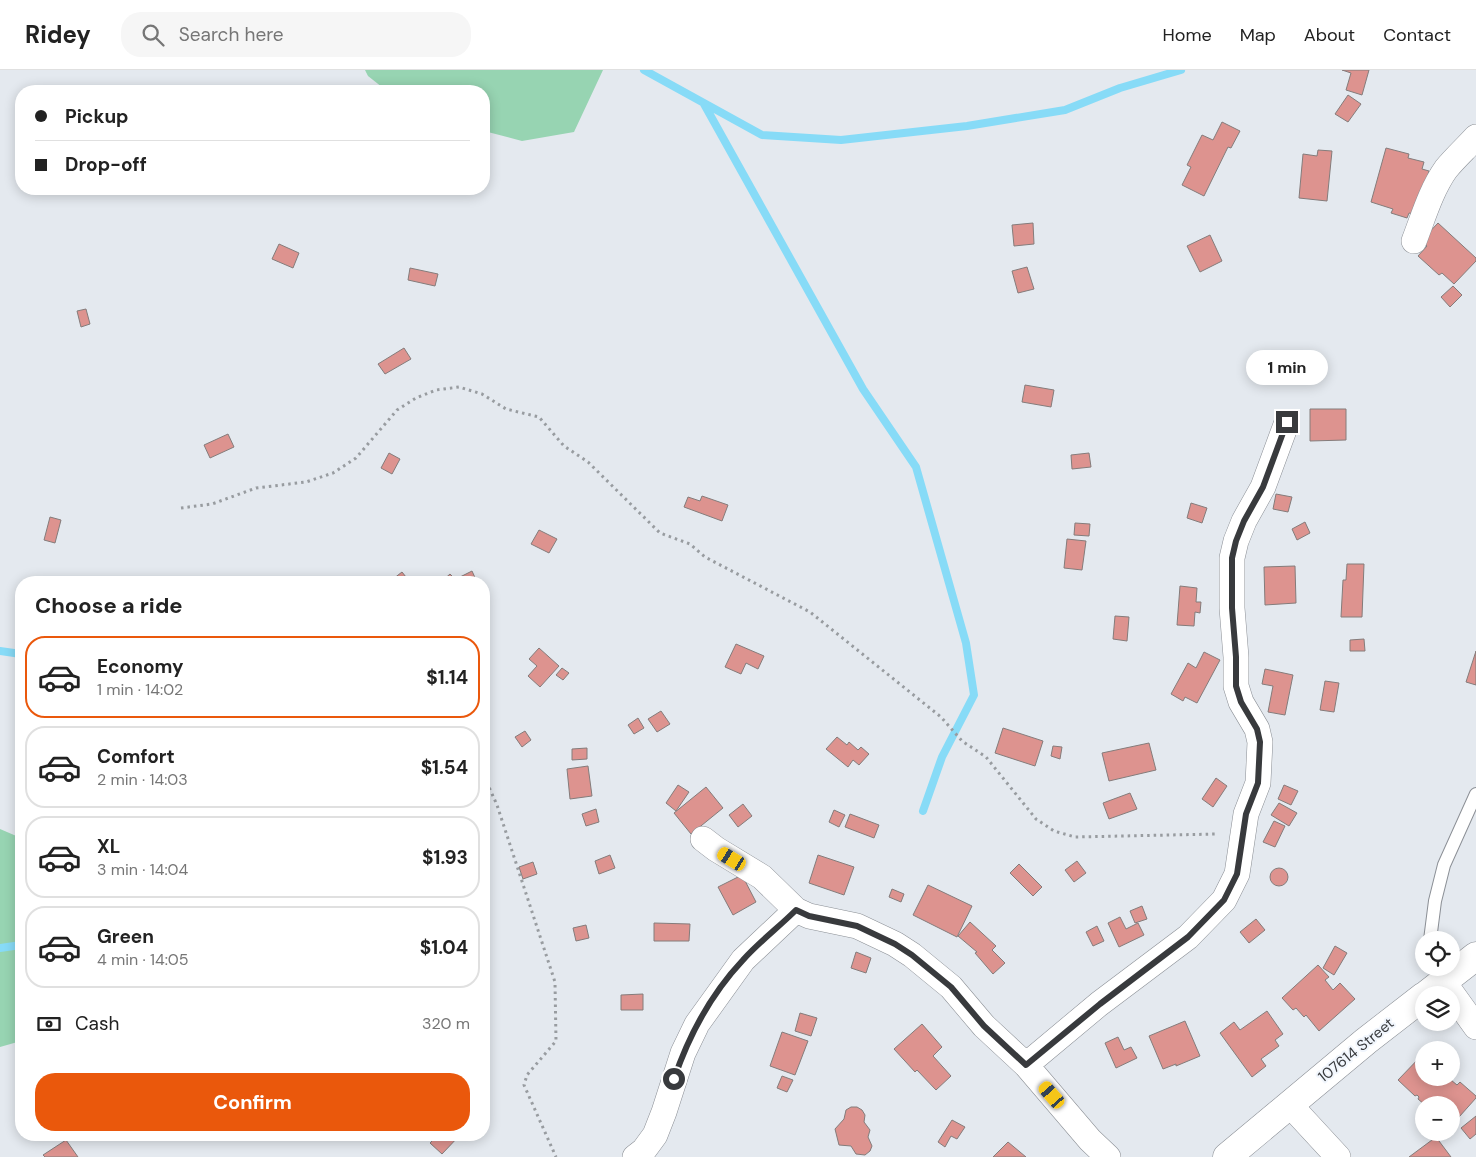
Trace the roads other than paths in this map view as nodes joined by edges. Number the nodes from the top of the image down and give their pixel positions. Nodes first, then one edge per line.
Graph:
1 (1476, 138) edge
2 (1414, 241) dead end
3 (1287, 422) dead end
4 (1476, 794) edge
5 (703, 839) dead end
6 (796, 910) junction
7 (1431, 931) edge
8 (1476, 956) edge
9 (1432, 986) edge
10 (1415, 1000) edge
11 (1460, 1012) edge
12 (1476, 1027) edge
13 (1026, 1065) junction
14 (1290, 1104) junction
15 (640, 1155) edge
16 (1108, 1157) edge
17 (1227, 1157) edge
18 (1338, 1157) edge

1 - 2 street
3 - 13 street
4 - 7 lane
5 - 6 street
6 - 13 street
6 - 15 street
8 - 9 street, 107614 Street
10 - 14 street, 107614 Street
11 - 12 street
13 - 16 street
14 - 17 street, 107614 Street
14 - 18 street

